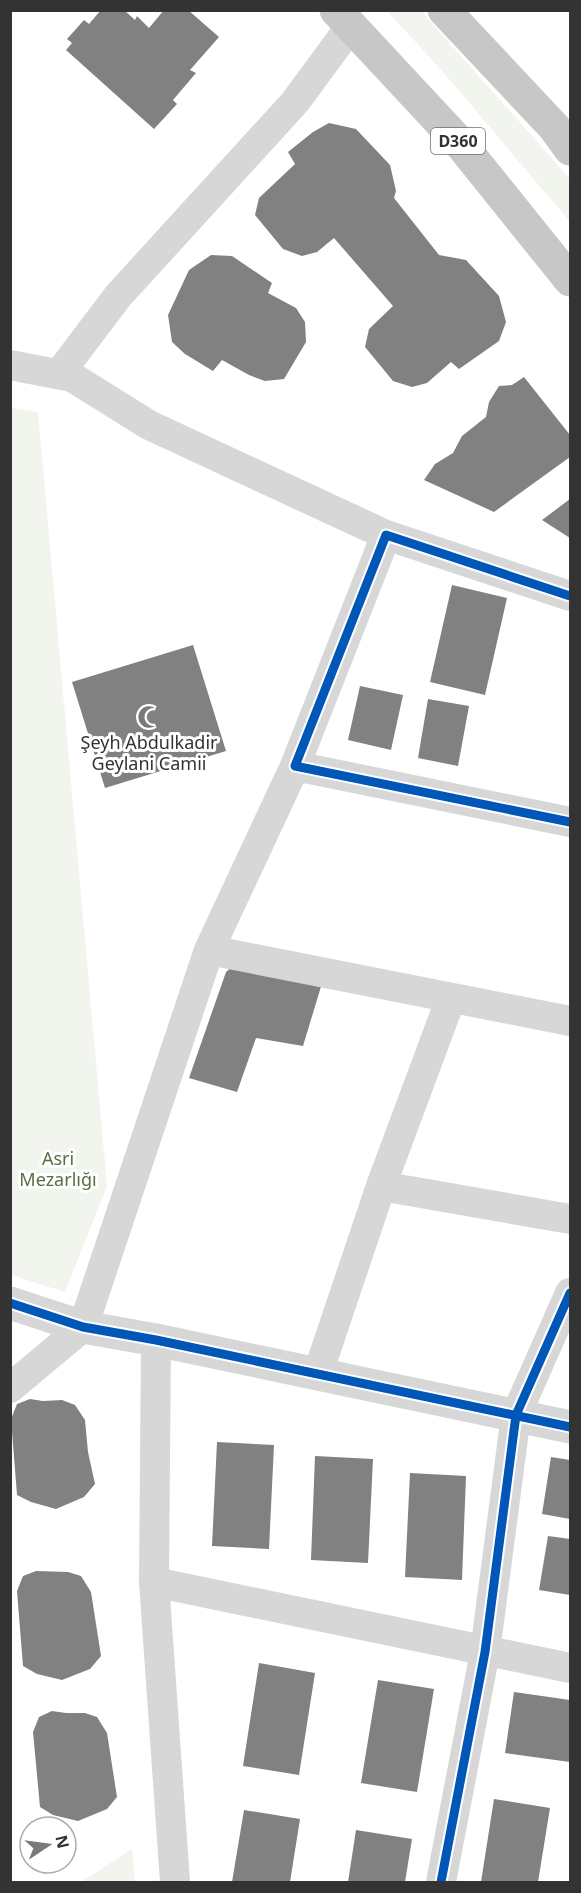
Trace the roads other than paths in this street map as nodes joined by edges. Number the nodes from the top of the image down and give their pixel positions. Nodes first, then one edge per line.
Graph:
1 (444, 10) edge
2 (343, 18) edge
3 (570, 149) edge
4 (570, 280) edge
5 (10, 365) edge
6 (59, 374) junction
7 (386, 535) junction
8 (570, 596) edge
9 (295, 766) junction
10 (570, 822) edge
11 (210, 950) junction
12 (452, 998) junction
13 (570, 1022) edge
14 (381, 1186) junction
15 (570, 1219) edge
16 (570, 1293) edge
17 (10, 1303) edge
18 (83, 1327) junction
19 (156, 1340) junction
20 (318, 1373) junction
21 (10, 1388) edge
22 (516, 1415) junction
23 (570, 1427) edge
24 (154, 1582) junction
25 (485, 1652) junction
26 (570, 1668) edge
27 (175, 1882) edge
28 (441, 1882) edge

1 - 3 highway
2 - 4 highway, D360
2 - 6 street
5 - 6 street
6 - 7 street
7 - 8 street
7 - 9 street
9 - 10 street
9 - 11 street
11 - 12 street
11 - 18 street
12 - 13 street
12 - 14 street
14 - 15 street
14 - 20 street
16 - 22 street
17 - 18 street
18 - 19 street
18 - 21 street
19 - 20 street
19 - 24 street
20 - 22 street
22 - 23 street
22 - 25 street
24 - 25 street
24 - 27 street
25 - 26 street
25 - 28 street

